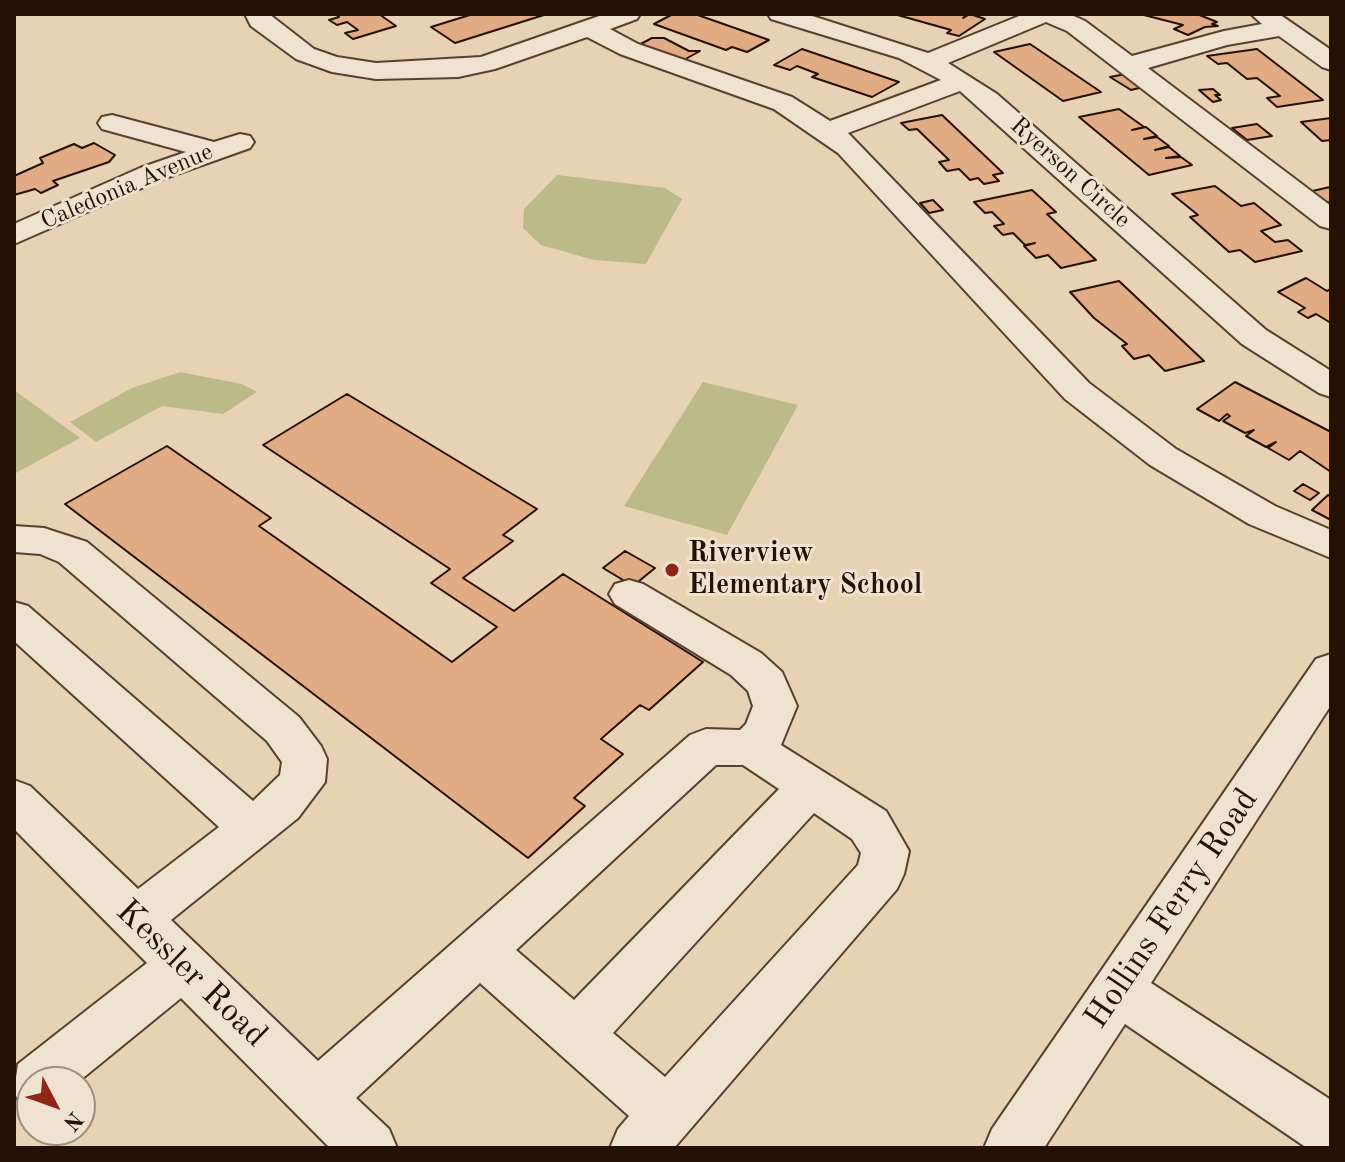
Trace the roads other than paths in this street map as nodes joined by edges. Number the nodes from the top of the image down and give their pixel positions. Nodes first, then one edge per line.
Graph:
1 (257, 14) edge
2 (628, 14) edge
3 (780, 14) edge
4 (1046, 14) edge
5 (1263, 14) edge
6 (590, 28) junction
7 (1285, 28) junction
8 (1328, 57) edge
9 (929, 62) junction
10 (1130, 65) junction
11 (963, 81) junction
12 (112, 123) dead end
13 (828, 131) junction
14 (240, 142) dead end
15 (212, 150) junction
16 (1331, 220) edge
17 (14, 235) edge
18 (1331, 386) edge
19 (14, 539) edge
20 (1331, 545) edge
21 (629, 594) dead end
22 (14, 617) edge
23 (1331, 670) edge
24 (751, 748) junction
25 (810, 787) junction
26 (14, 799) edge
27 (252, 828) junction
28 (134, 920) junction
29 (480, 951) junction
30 (182, 966) junction
31 (1118, 990) junction
32 (576, 1035) junction
33 (57, 1066) edge
34 (318, 1097) junction
35 (653, 1132) edge
36 (1331, 1132) edge
37 (369, 1148) edge
38 (1012, 1148) edge

1 - 6 street
2 - 6 street
3 - 9 street, Ryerson Circle
4 - 9 street
4 - 10 street
5 - 7 street
6 - 13 street
7 - 8 street
7 - 10 street
9 - 11 street, Ryerson Circle
10 - 16 street
11 - 13 street
11 - 18 street, Ryerson Circle
12 - 15 street
13 - 20 street
14 - 15 street, Caledonia Avenue
15 - 17 street, Caledonia Avenue
19 - 27 street
21 - 24 street
22 - 27 street
23 - 31 street, Hollins Ferry Road
24 - 25 street
24 - 29 street
25 - 32 street
25 - 35 street
26 - 28 street, Kessler Road
27 - 28 street
28 - 30 street, Kessler Road
29 - 32 street
29 - 34 street
30 - 33 street
30 - 34 street, Kessler Road
31 - 36 street
31 - 38 street, Hollins Ferry Road
32 - 35 street
34 - 37 street, Kessler Road

